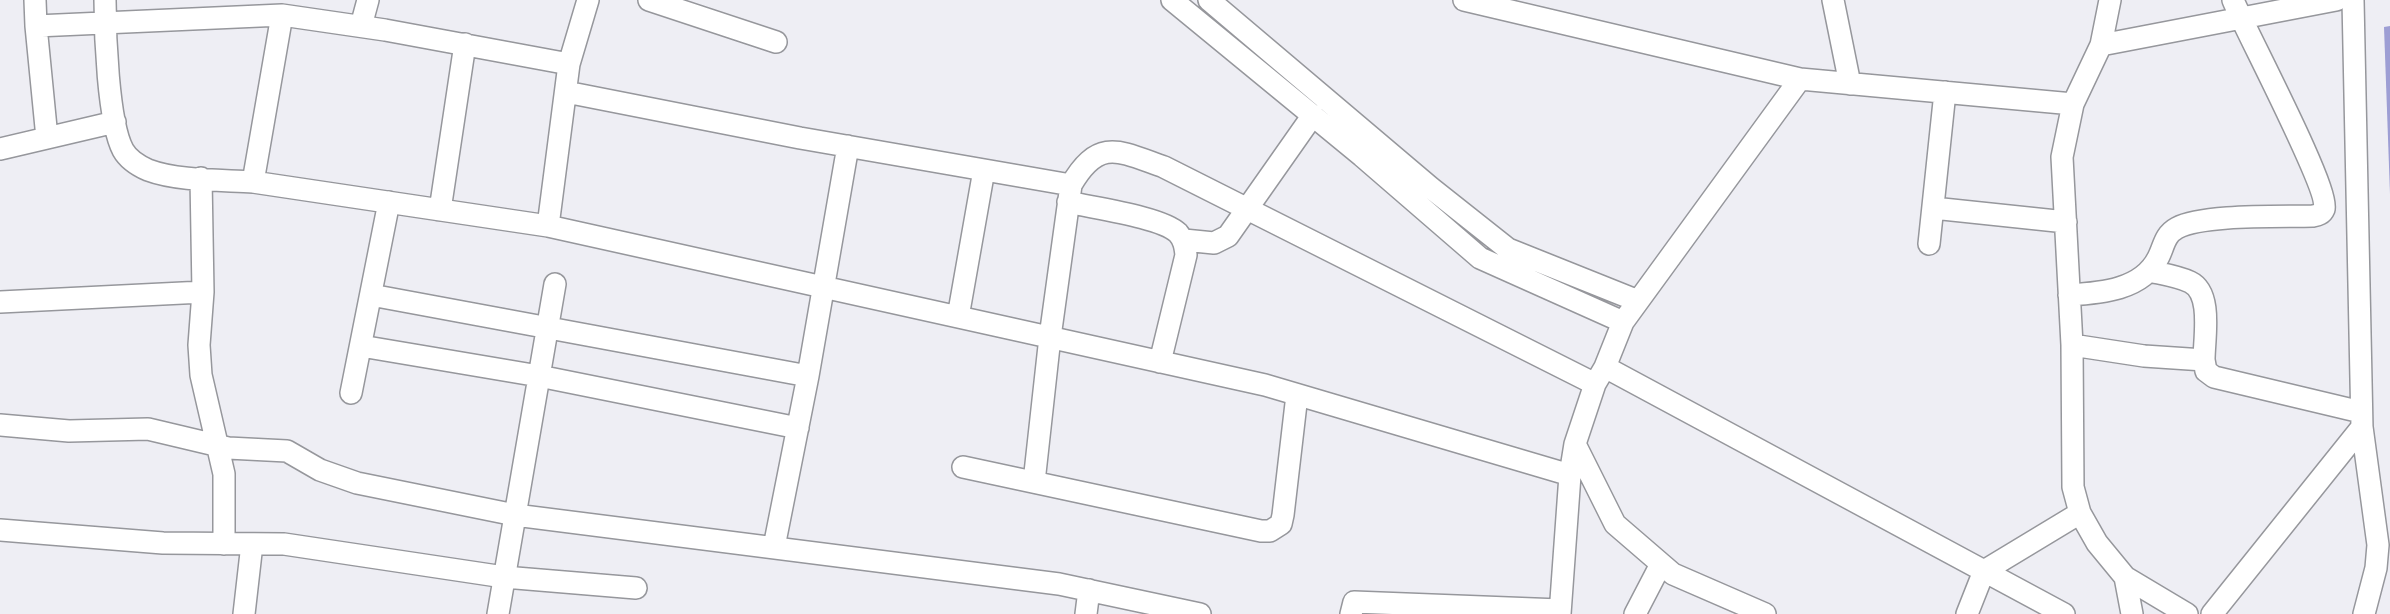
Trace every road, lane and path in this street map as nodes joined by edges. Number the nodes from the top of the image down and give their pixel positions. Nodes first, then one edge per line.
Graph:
1 (35, 0) edge
2 (105, 0) edge
3 (368, 0) edge
4 (588, 0) edge
5 (650, 0) edge
6 (1172, 0) edge
7 (1209, 0) edge
8 (1464, 0) edge
9 (1833, 0) edge
10 (2110, 0) edge
11 (2336, 0) edge
12 (2353, 0) edge
13 (309, 9) edge
14 (2237, 9) edge
15 (282, 15) junction
16 (105, 21) junction
17 (36, 26) junction
18 (361, 26) junction
19 (776, 42) dead end
20 (465, 44) junction
21 (2101, 45) junction
22 (570, 64) junction
23 (1800, 79) junction
24 (1850, 84) junction
25 (566, 92) junction
26 (1945, 92) junction
27 (2073, 104) junction
28 (1313, 115) junction
29 (115, 122) junction
30 (47, 138) junction
31 (848, 146) junction
32 (0, 149) edge
33 (984, 170) junction
34 (201, 178) junction
35 (253, 182) junction
36 (1070, 193) junction
37 (390, 202) junction
38 (1933, 208) junction
39 (1248, 209) junction
40 (440, 210) junction
41 (2066, 222) junction
42 (548, 226) junction
43 (1184, 240) junction
44 (1929, 244) dead end
45 (2149, 271) junction
46 (555, 284) dead end
47 (823, 287) junction
48 (203, 291) junction
49 (371, 295) junction
50 (2069, 295) junction
51 (1638, 301) junction
52 (0, 302) edge
53 (958, 317) junction
54 (1623, 322) junction
55 (547, 328) junction
56 (1050, 337) junction
57 (2072, 345) junction
58 (361, 346) junction
59 (2204, 360) junction
60 (1160, 362) junction
61 (539, 376) junction
62 (808, 376) junction
63 (1600, 376) junction
64 (351, 393) dead end
65 (1297, 395) junction
66 (2361, 419) junction
67 (0, 425) edge
68 (798, 428) junction
69 (1575, 444) junction
70 (217, 445) junction
71 (963, 467) dead end
72 (1570, 475) junction
73 (1034, 482) junction
74 (2080, 513) junction
75 (515, 515) junction
76 (0, 530) edge
77 (224, 544) junction
78 (252, 544) junction
79 (774, 547) junction
80 (1661, 564) junction
81 (1984, 571) junction
82 (504, 577) junction
83 (2125, 577) junction
84 (636, 588) dead end
85 (1089, 590) junction
86 (1560, 612) edge
87 (244, 614) edge
88 (498, 614) edge
89 (1086, 614) edge
90 (1200, 614) edge
91 (1351, 614) edge
92 (1635, 614) edge
93 (1765, 614) edge
94 (1968, 614) edge
95 (2064, 614) edge
96 (2132, 614) edge
97 (2187, 614) edge
98 (2212, 614) edge
99 (2364, 614) edge

1 - 17 street
2 - 16 street
3 - 18 street
4 - 22 street
5 - 19 street
6 - 28 street
7 - 51 street
8 - 23 street
9 - 24 street
10 - 21 street
11 - 14 street
12 - 66 street
13 - 15 street
13 - 18 street
14 - 21 street
14 - 45 street
15 - 16 street
15 - 35 street
16 - 17 street
16 - 29 street
17 - 30 street
18 - 20 street
20 - 22 street
20 - 40 street
21 - 27 street
22 - 25 street
23 - 24 street
23 - 51 street
24 - 26 street
25 - 31 street
25 - 42 street
26 - 27 street
26 - 38 street
27 - 41 street
28 - 39 street
28 - 54 street
29 - 30 street
29 - 34 street
30 - 32 street
31 - 33 street
31 - 47 street
33 - 36 street
33 - 53 street
34 - 35 street
34 - 48 street
35 - 37 street
36 - 39 street
36 - 43 street
36 - 56 street
37 - 40 street
37 - 49 street
38 - 41 street
38 - 44 street
39 - 43 street
39 - 63 street
40 - 42 street
41 - 50 street
42 - 47 street
43 - 60 street
45 - 50 street
45 - 59 street
46 - 55 street
47 - 53 street
47 - 62 street
48 - 52 street
48 - 70 street
49 - 55 street
49 - 58 street
50 - 57 street
51 - 54 street
53 - 56 street
54 - 63 street
55 - 61 street
55 - 62 street
56 - 60 street
56 - 73 street
57 - 59 street
57 - 74 street
58 - 61 street
58 - 64 street
59 - 66 street
60 - 65 street
61 - 68 street
61 - 75 street
62 - 68 street
63 - 69 street
63 - 81 street
65 - 72 street
65 - 73 street
66 - 98 street
66 - 99 street
67 - 70 street
68 - 79 street
69 - 72 street
69 - 80 street
70 - 75 street
70 - 77 street
71 - 73 street
72 - 86 street
74 - 81 street
74 - 83 street
75 - 79 street
75 - 82 street
76 - 77 street
77 - 78 street
78 - 82 street
78 - 87 street
79 - 85 street
80 - 92 street
80 - 93 street
81 - 94 street
81 - 95 street
82 - 84 street
82 - 88 street
83 - 96 street
83 - 97 street
85 - 89 street
85 - 90 street
86 - 91 street

